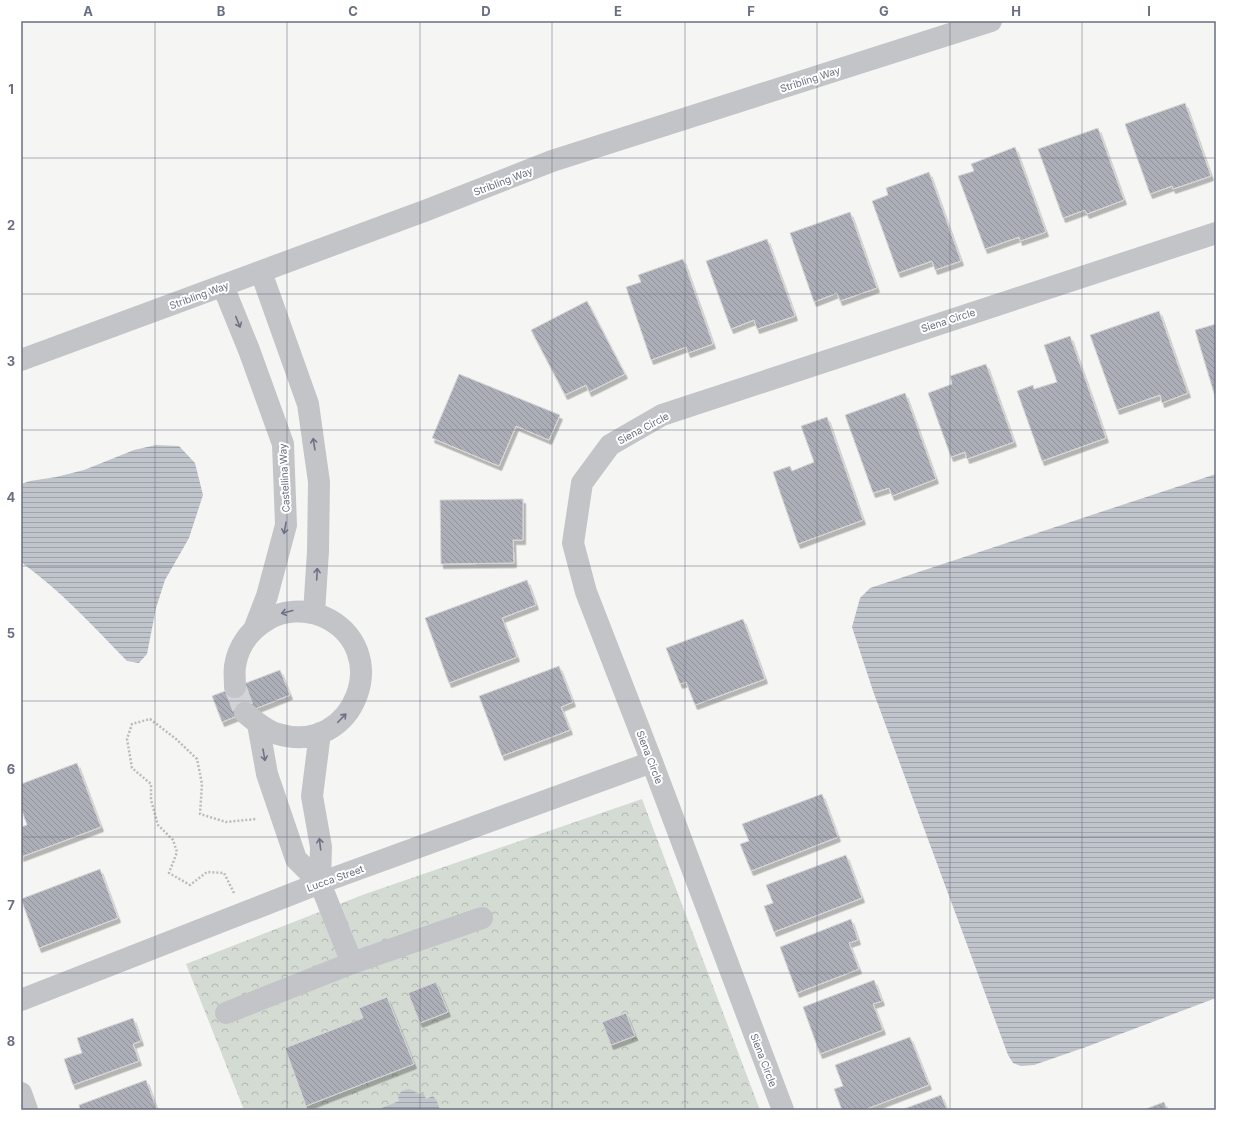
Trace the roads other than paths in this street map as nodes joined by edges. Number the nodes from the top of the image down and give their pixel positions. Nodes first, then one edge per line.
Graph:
1 (991, 21) edge
2 (1216, 233) edge
3 (261, 272) junction
4 (223, 286) junction
5 (21, 360) edge
6 (314, 613) junction
7 (255, 628) junction
8 (235, 687) tunnel mouth
9 (320, 733) junction
10 (277, 734) junction
11 (652, 762) junction
12 (271, 786) junction
13 (320, 883) junction
14 (482, 918) dead end
15 (352, 963) junction
16 (21, 1000) edge
17 (226, 1013) dead end
18 (21, 1093) edge
19 (27, 1110) edge
20 (783, 1110) edge

1 - 3 street, Stribling Way
2 - 11 street, Siena Circle
3 - 4 street, Stribling Way
6 -> 3 street
4 - 5 street, Stribling Way
4 -> 7 street, Castellina Way
6 -> 7 street, Castellina Way
9 -> 6 street, Castellina Way
7 - 8 street, Castellina Way
9 - 10 street, Castellina Way
13 -> 9 street
10 - 12 street
10 -> 12 street, Castellina Way
11 - 13 street, Lucca Street
11 - 20 street, Siena Circle
12 - 13 street, Castellina Way
13 - 15 street
13 - 16 street, Lucca Street
14 - 15 street
15 - 17 street
18 - 19 street

